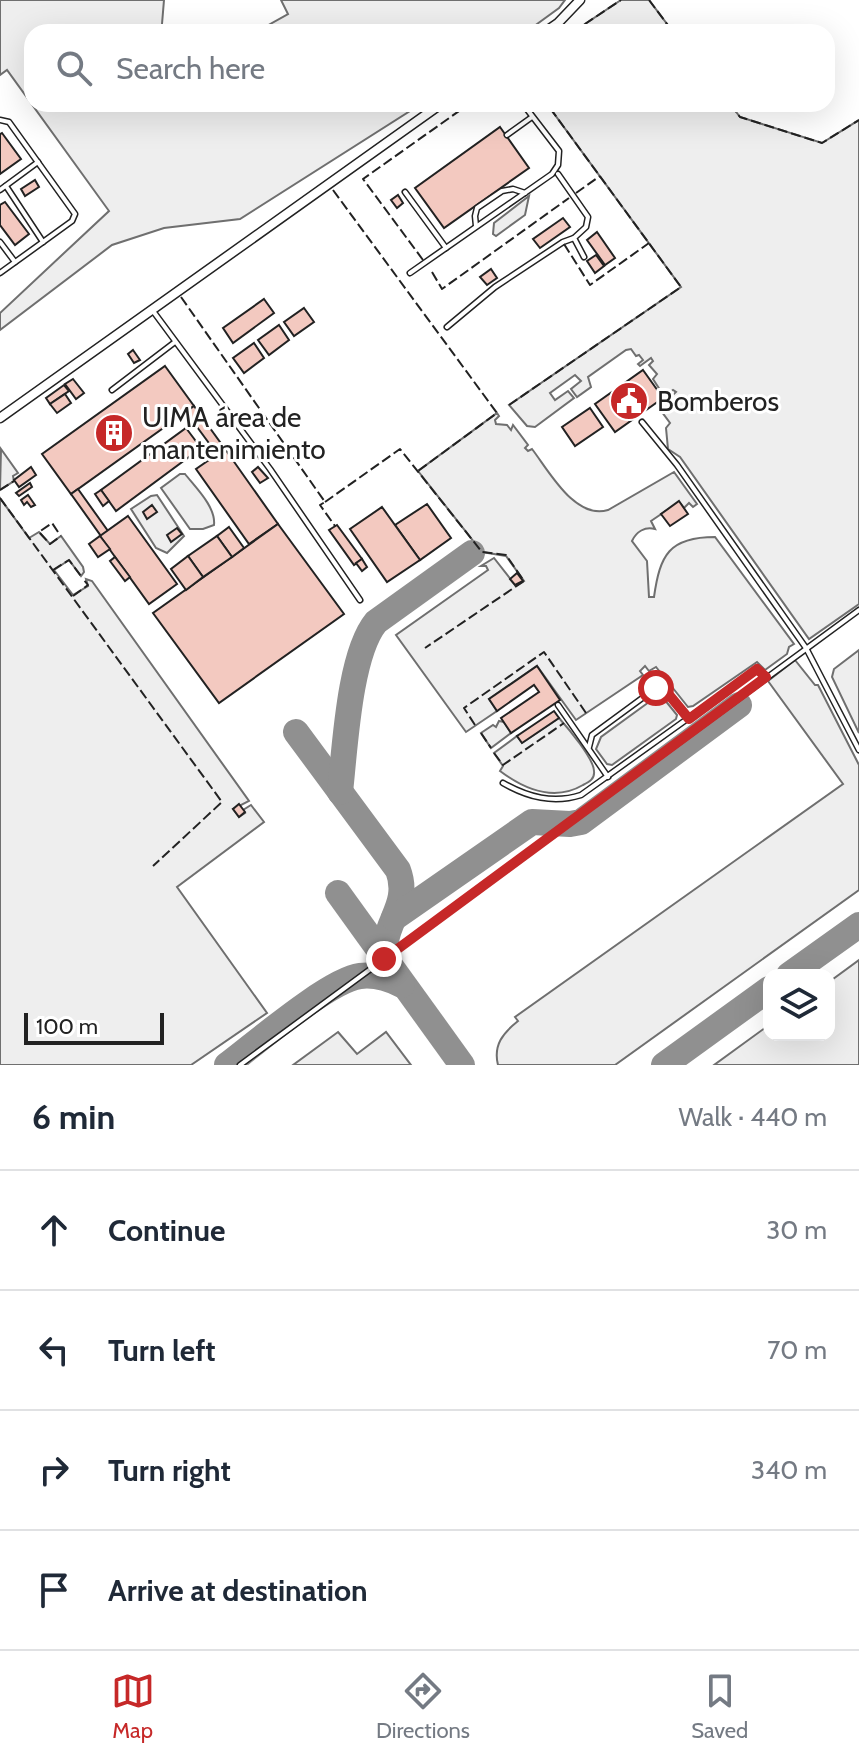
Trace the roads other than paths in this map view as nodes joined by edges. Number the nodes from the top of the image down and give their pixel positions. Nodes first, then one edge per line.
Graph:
1 (580, 0) edge
2 (556, 24) edge
3 (430, 112) edge
4 (529, 112) edge
5 (532, 117) junction
6 (0, 120) edge
7 (507, 135) dead end
8 (38, 162) junction
9 (555, 174) junction
10 (6, 186) junction
11 (0, 190) edge
12 (405, 192) dead end
13 (525, 193) junction
14 (476, 226) junction
15 (574, 238) junction
16 (0, 242) edge
17 (43, 242) junction
18 (446, 248) junction
19 (584, 257) dead end
20 (15, 262) junction
21 (0, 273) edge
22 (410, 273) dead end
23 (153, 311) junction
24 (447, 327) dead end
25 (175, 342) junction
26 (112, 390) dead end
27 (0, 418) edge
28 (642, 422) dead end
29 (360, 600) dead end
30 (859, 610) edge
31 (806, 648) junction
32 (766, 677) junction
33 (558, 705) dead end
34 (689, 719) junction
35 (595, 732) junction
36 (580, 734) junction
37 (589, 747) junction
38 (859, 750) edge
39 (608, 777) junction
40 (503, 783) dead end
41 (240, 1065) edge

1 - 2 street
3 - 23 street
4 - 5 lane
5 - 7 lane
5 - 9 lane
6 - 8 lane
8 - 10 lane
8 - 17 lane
9 - 13 lane
9 - 15 lane
10 - 11 lane
10 - 17 lane
12 - 18 lane
13 - 14 lane
13 - 14 lane
14 - 18 lane
15 - 19 lane
15 - 24 lane
16 - 20 lane
17 - 20 lane
18 - 22 lane
20 - 21 lane
23 - 25 lane
23 - 27 street
25 - 26 lane
25 - 29 lane
28 - 31 lane
30 - 31 lane
31 - 32 lane
31 - 38 lane
32 - 34 lane
32 - 41 lane
33 - 36 lane
34 - 35 lane
34 - 39 lane
35 - 36 lane
35 - 37 lane
36 - 37 lane
37 - 39 lane
39 - 40 lane

